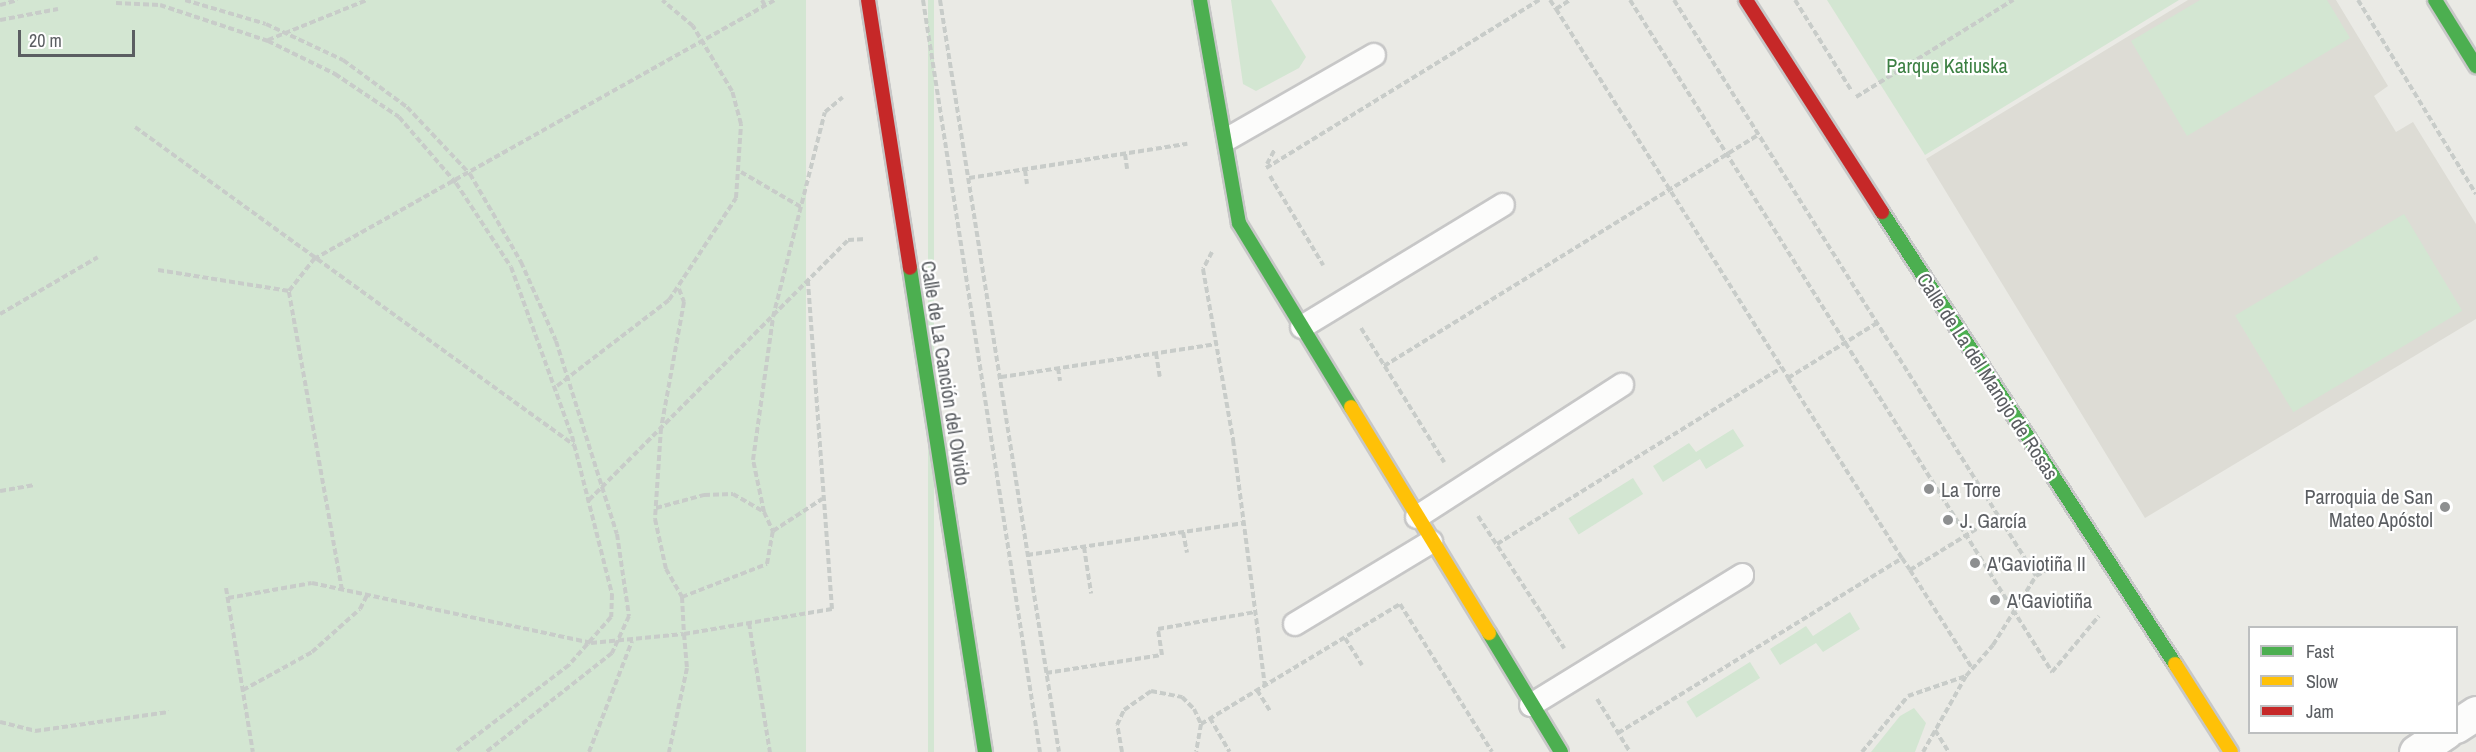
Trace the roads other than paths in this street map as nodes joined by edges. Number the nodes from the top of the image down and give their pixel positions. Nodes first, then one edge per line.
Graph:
1 (868, 0) edge
2 (1200, 0) edge
3 (1746, 0) edge
4 (2434, 0) edge
5 (1374, 55) dead end
6 (2476, 66) edge
7 (1229, 138) junction
8 (1503, 205) dead end
9 (1302, 327) junction
10 (1622, 386) dead end
11 (1417, 517) junction
12 (1431, 542) junction
13 (1742, 575) dead end
14 (1296, 624) dead end
15 (1531, 705) junction
16 (2476, 713) edge
17 (2458, 725) edge
18 (2443, 734) edge
19 (985, 752) edge
20 (1561, 752) edge
21 (2231, 752) edge
22 (2416, 752) edge

1 - 19 street, Calle de La Canción del Olvido
2 - 7 street
3 - 21 street, Calle de La del Manojo de Rosas
4 - 6 street
5 - 7 lane
7 - 9 street
8 - 9 lane
9 - 11 street
10 - 11 lane
11 - 12 street
12 - 14 lane
12 - 15 street
13 - 15 lane
15 - 20 street
16 - 17 street
18 - 22 street

